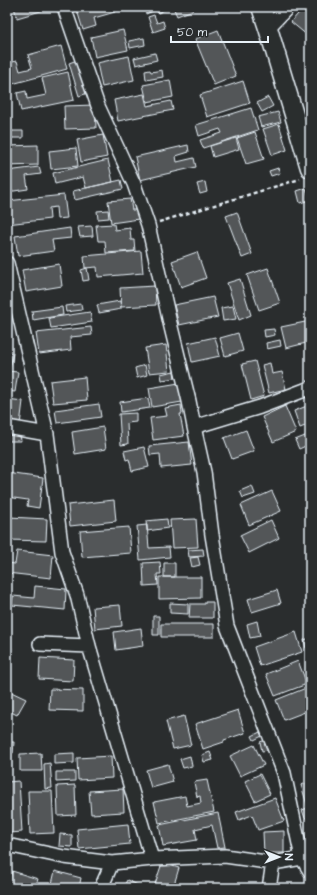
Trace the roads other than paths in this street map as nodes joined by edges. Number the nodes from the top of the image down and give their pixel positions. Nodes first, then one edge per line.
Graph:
1 (64, 7) edge
2 (261, 7) edge
3 (288, 7) edge
4 (268, 28) junction
5 (305, 129) edge
6 (306, 173) edge
7 (7, 263) edge
8 (310, 388) edge
9 (194, 426) junction
10 (7, 427) edge
11 (47, 434) junction
12 (40, 644) dead end
13 (89, 646) junction
14 (7, 845) edge
15 (302, 858) junction
16 (152, 859) junction
17 (112, 863) junction
18 (273, 863) junction
19 (310, 871) edge
20 (101, 888) edge
21 (269, 888) edge

1 - 9 street
2 - 4 main road
3 - 4 street
4 - 5 main road
5 - 6 main road
7 - 11 street
8 - 9 street
9 - 15 street
10 - 11 street
11 - 13 street
12 - 13 street
13 - 16 street
14 - 17 street
15 - 18 street
15 - 19 street
16 - 17 street
16 - 18 street
17 - 20 street
18 - 21 street

